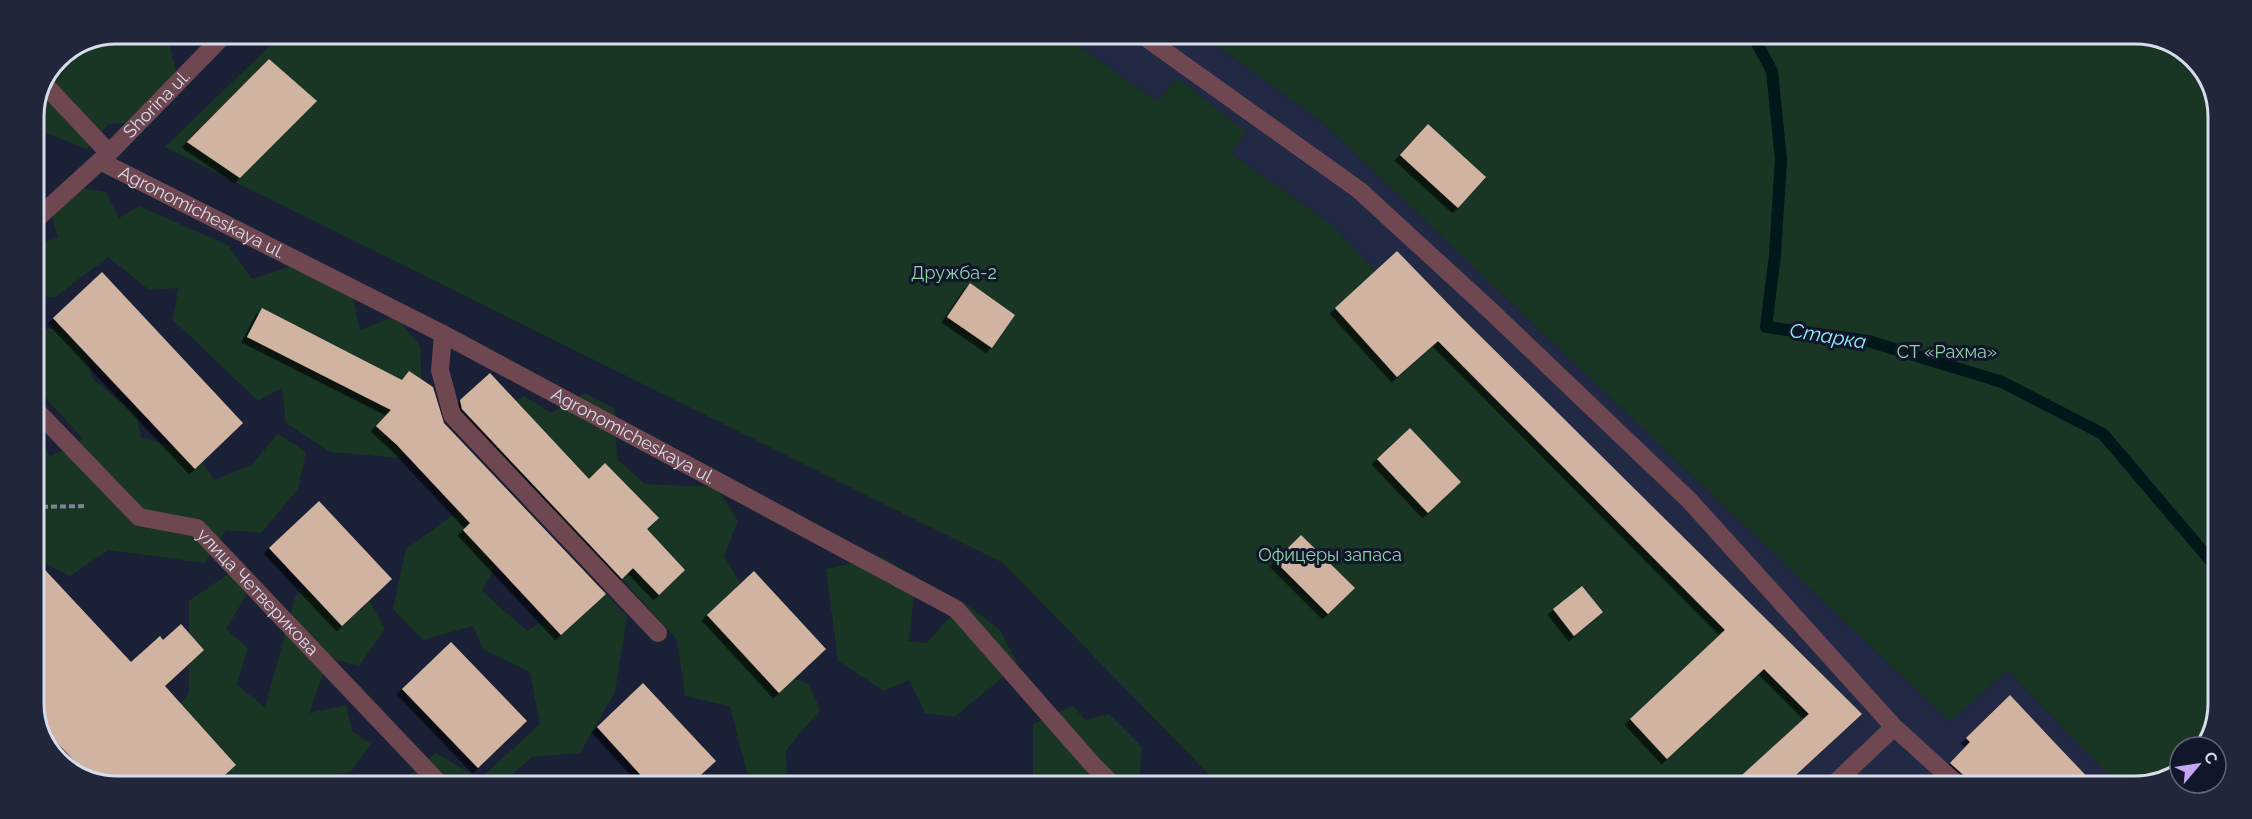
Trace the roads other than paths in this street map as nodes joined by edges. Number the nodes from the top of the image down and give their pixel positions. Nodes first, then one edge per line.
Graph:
1 (215, 44) edge
2 (1155, 44) edge
3 (49, 90) edge
4 (105, 157) junction
5 (44, 212) edge
6 (443, 334) junction
7 (44, 418) edge
8 (658, 633) dead end
9 (1894, 727) junction
10 (432, 776) edge
11 (1104, 776) edge
12 (1842, 776) edge
13 (1948, 776) edge

1 - 4 street, Shorina ul.
2 - 9 street
3 - 4 street, Agronomicheskaya ul.
4 - 5 street, Shorina ul.
4 - 6 street, Agronomicheskaya ul.
6 - 8 street
6 - 11 street, Agronomicheskaya ul.
7 - 10 street, улица Четверикова
9 - 12 street
9 - 13 street

